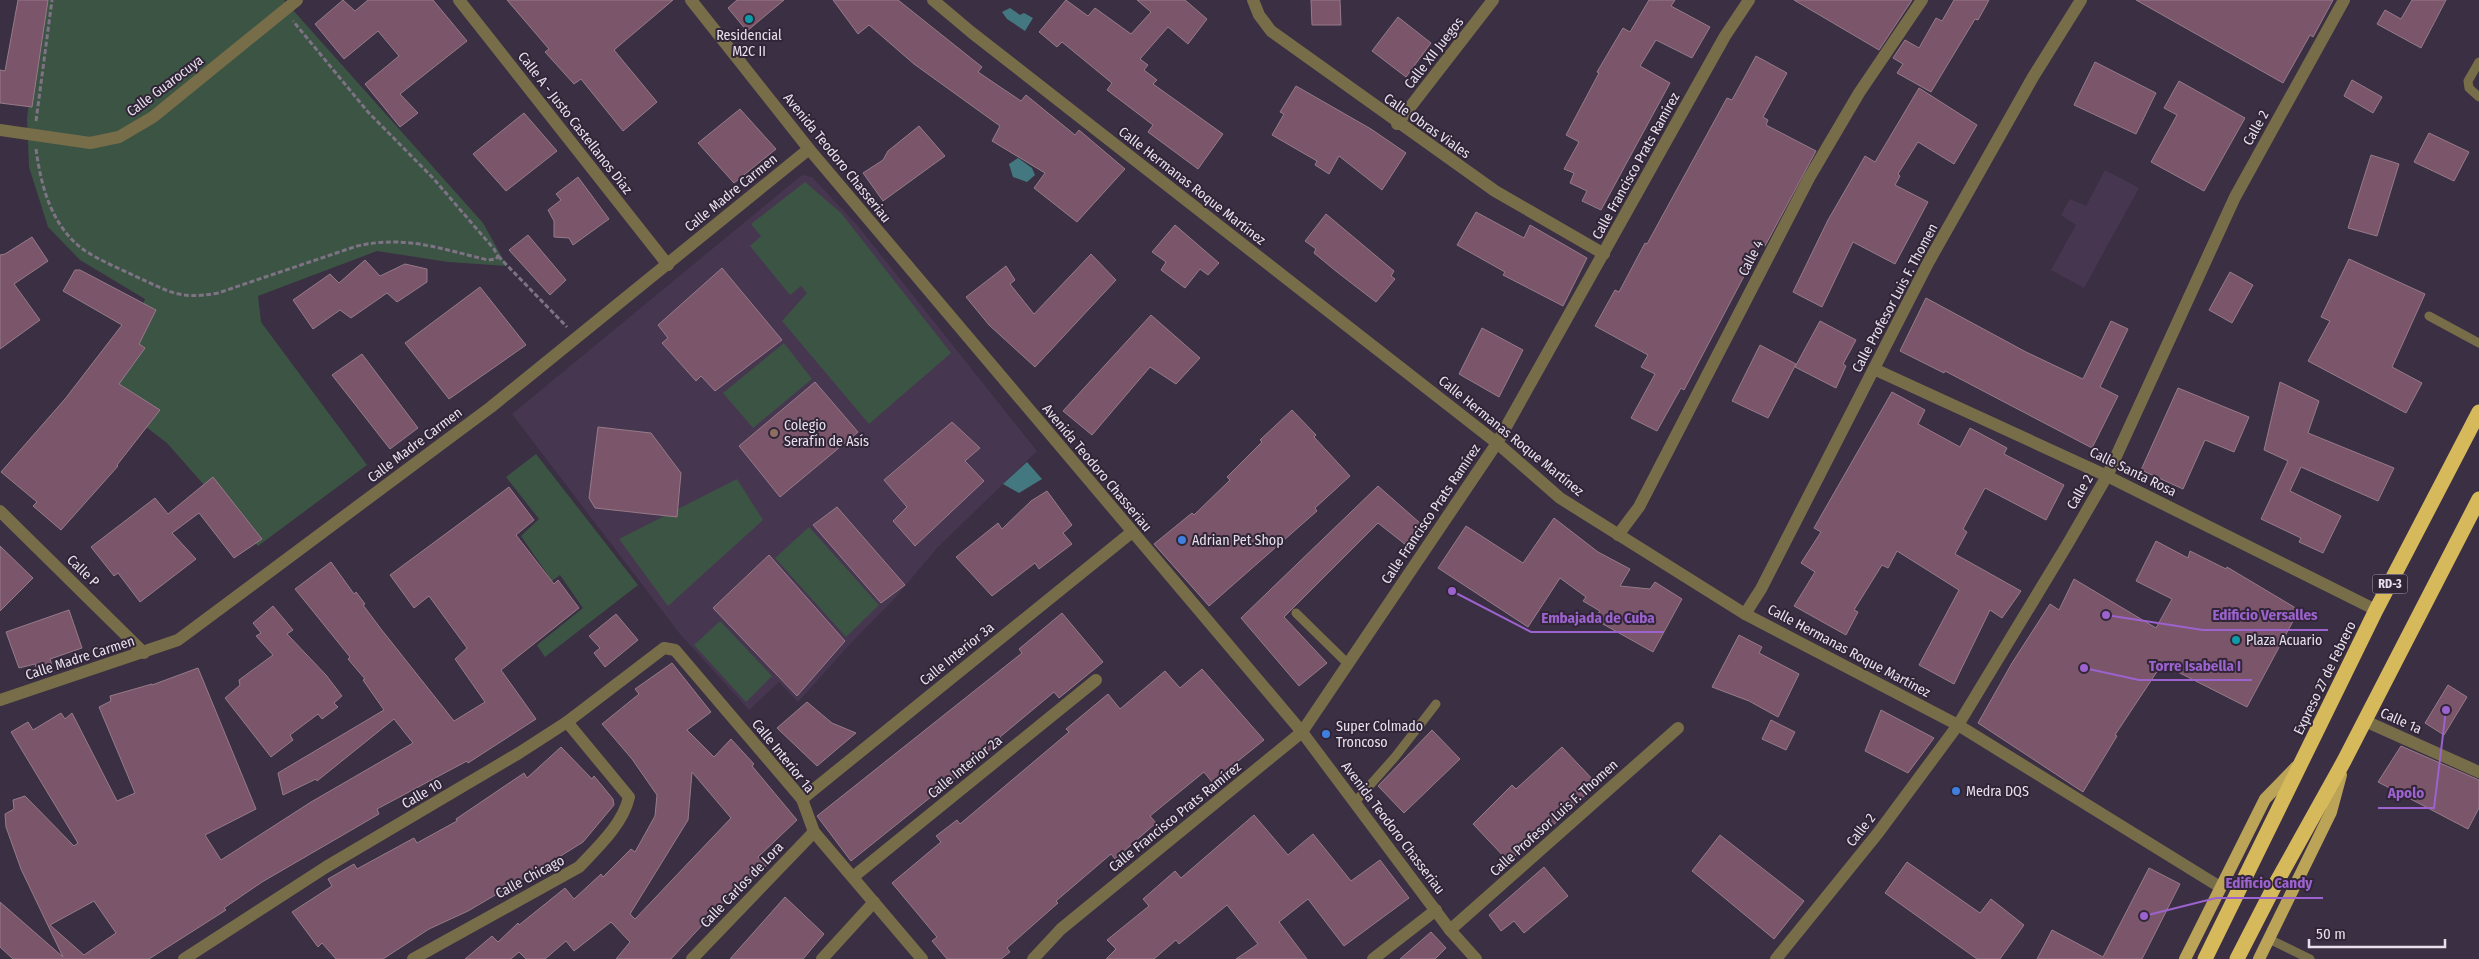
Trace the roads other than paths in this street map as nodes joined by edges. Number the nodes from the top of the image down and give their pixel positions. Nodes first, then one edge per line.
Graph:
1 (297, 0) edge
2 (459, 0) edge
3 (691, 0) edge
4 (933, 0) edge
5 (1253, 0) edge
6 (1493, 0) edge
7 (1749, 0) edge
8 (1922, 0) edge
9 (2081, 0) edge
10 (2344, 0) edge
11 (2479, 62) edge
12 (2479, 97) edge
13 (1397, 124) junction
14 (0, 130) edge
15 (809, 149) junction
16 (1604, 254) junction
17 (668, 264) junction
18 (2429, 316) dead end
19 (2479, 343) edge
20 (1874, 368) junction
21 (2479, 412) edge
22 (1497, 443) junction
23 (2107, 476) junction
24 (2479, 499) edge
25 (0, 511) edge
26 (1132, 532) junction
27 (1618, 535) junction
28 (2376, 610) junction
29 (1296, 613) dead end
30 (1745, 614) junction
31 (669, 647) joint
32 (144, 653) junction
33 (1348, 664) junction
34 (1096, 680) dead end
35 (0, 700) edge
36 (1436, 704) dead end
37 (2365, 721) junction
38 (567, 722) junction
39 (1958, 725) junction
40 (1678, 728) dead end
41 (1302, 732) junction
42 (2304, 758) junction
43 (2344, 761) junction
44 (2479, 772) edge
45 (802, 799) junction
46 (1355, 802) junction
47 (814, 832) junction
48 (853, 877) junction
49 (2220, 887) junction
50 (874, 902) junction
51 (1436, 910) junction
52 (1450, 930) junction
53 (2268, 939) junction
54 (419, 957) edge
55 (184, 959) edge
56 (692, 959) edge
57 (822, 959) edge
58 (922, 959) edge
59 (1033, 959) edge
60 (1373, 959) edge
61 (1476, 959) edge
62 (1776, 959) edge
63 (2184, 959) edge
64 (2205, 959) edge
65 (2237, 959) edge
66 (2258, 959) edge
67 (2310, 959) edge

1 - 14 street, Calle Guarocuya
2 - 17 street, Calle A - Justo Castellanos Díaz
3 - 15 street, Avenida Teodoro Chasseriau
4 - 22 street, Calle Hermanas Roque Martínez
5 - 13 street, Calle Obras Viales
6 - 13 street, Calle XII Juegos
7 - 16 street, Calle Francisco Prats Ramírez
8 - 27 street, Calle 4
9 - 20 street, Calle Profesor Luis F. Thomen
10 - 23 street, Calle 2
11 - 12 lane
13 - 16 street, Calle Obras Viales
15 - 17 street, Calle Madre Carmen
15 - 26 street, Avenida Teodoro Chasseriau
16 - 22 street, Calle Francisco Prats Ramírez
17 - 32 street, Calle Madre Carmen
18 - 19 lane
20 - 23 street, Calle Santa Rosa
20 - 30 street, Calle Profesor Luis F. Thomen
21 - 28 highway, Expreso 27 de Febrero / RD-3
22 - 27 street, Calle Hermanas Roque Martínez
22 - 33 street, Calle Francisco Prats Ramírez
23 - 28 street, Calle Santa Rosa
23 - 39 street, Calle 2
24 - 37 highway, RD-3
25 - 32 street, Calle P
26 - 41 street, Avenida Teodoro Chasseriau
26 - 45 street, Calle Interior 3a
27 - 30 street, Calle Hermanas Roque Martínez
28 - 42 highway, Expreso 27 de Febrero / RD-3
29 - 33 lane
30 - 39 street, Calle Hermanas Roque Martínez
31 - 38 street, Calle 10
31 - 45 street, Calle Interior 1a
32 - 35 street, Calle Madre Carmen
33 - 41 street, Calle Francisco Prats Ramírez
34 - 48 street, Calle Interior 2a
36 - 46 lane
37 - 43 highway, RD-3
37 - 44 street, Calle 1a
38 - 54 street, Calle Chicago
38 - 55 street, Calle 10
39 - 49 street, Calle Hermanas Roque Martínez
39 - 62 street, Calle 2
40 - 52 street, Calle Profesor Luis F. Thomen
41 - 46 street, Avenida Teodoro Chasseriau
41 - 59 street, Calle Francisco Prats Ramírez
42 - 49 main road, RD-3
42 - 64 highway, Expreso 27 de Febrero / RD-3
43 - 53 main road, RD-3
43 - 65 highway, RD-3
45 - 47 street, Calle Interior 1a
46 - 51 street, Avenida Teodoro Chasseriau
47 - 48 street, Calle Interior 1a
47 - 56 street, Calle Carlos de Lora
48 - 50 street, Calle Interior 1a
49 - 63 main road, RD-3
50 - 57 street
50 - 58 street, Calle Interior 1a
51 - 52 street, Avenida Teodoro Chasseriau
51 - 60 street
52 - 61 street, Avenida Teodoro Chasseriau
53 - 66 main road, RD-3
53 - 67 lane

